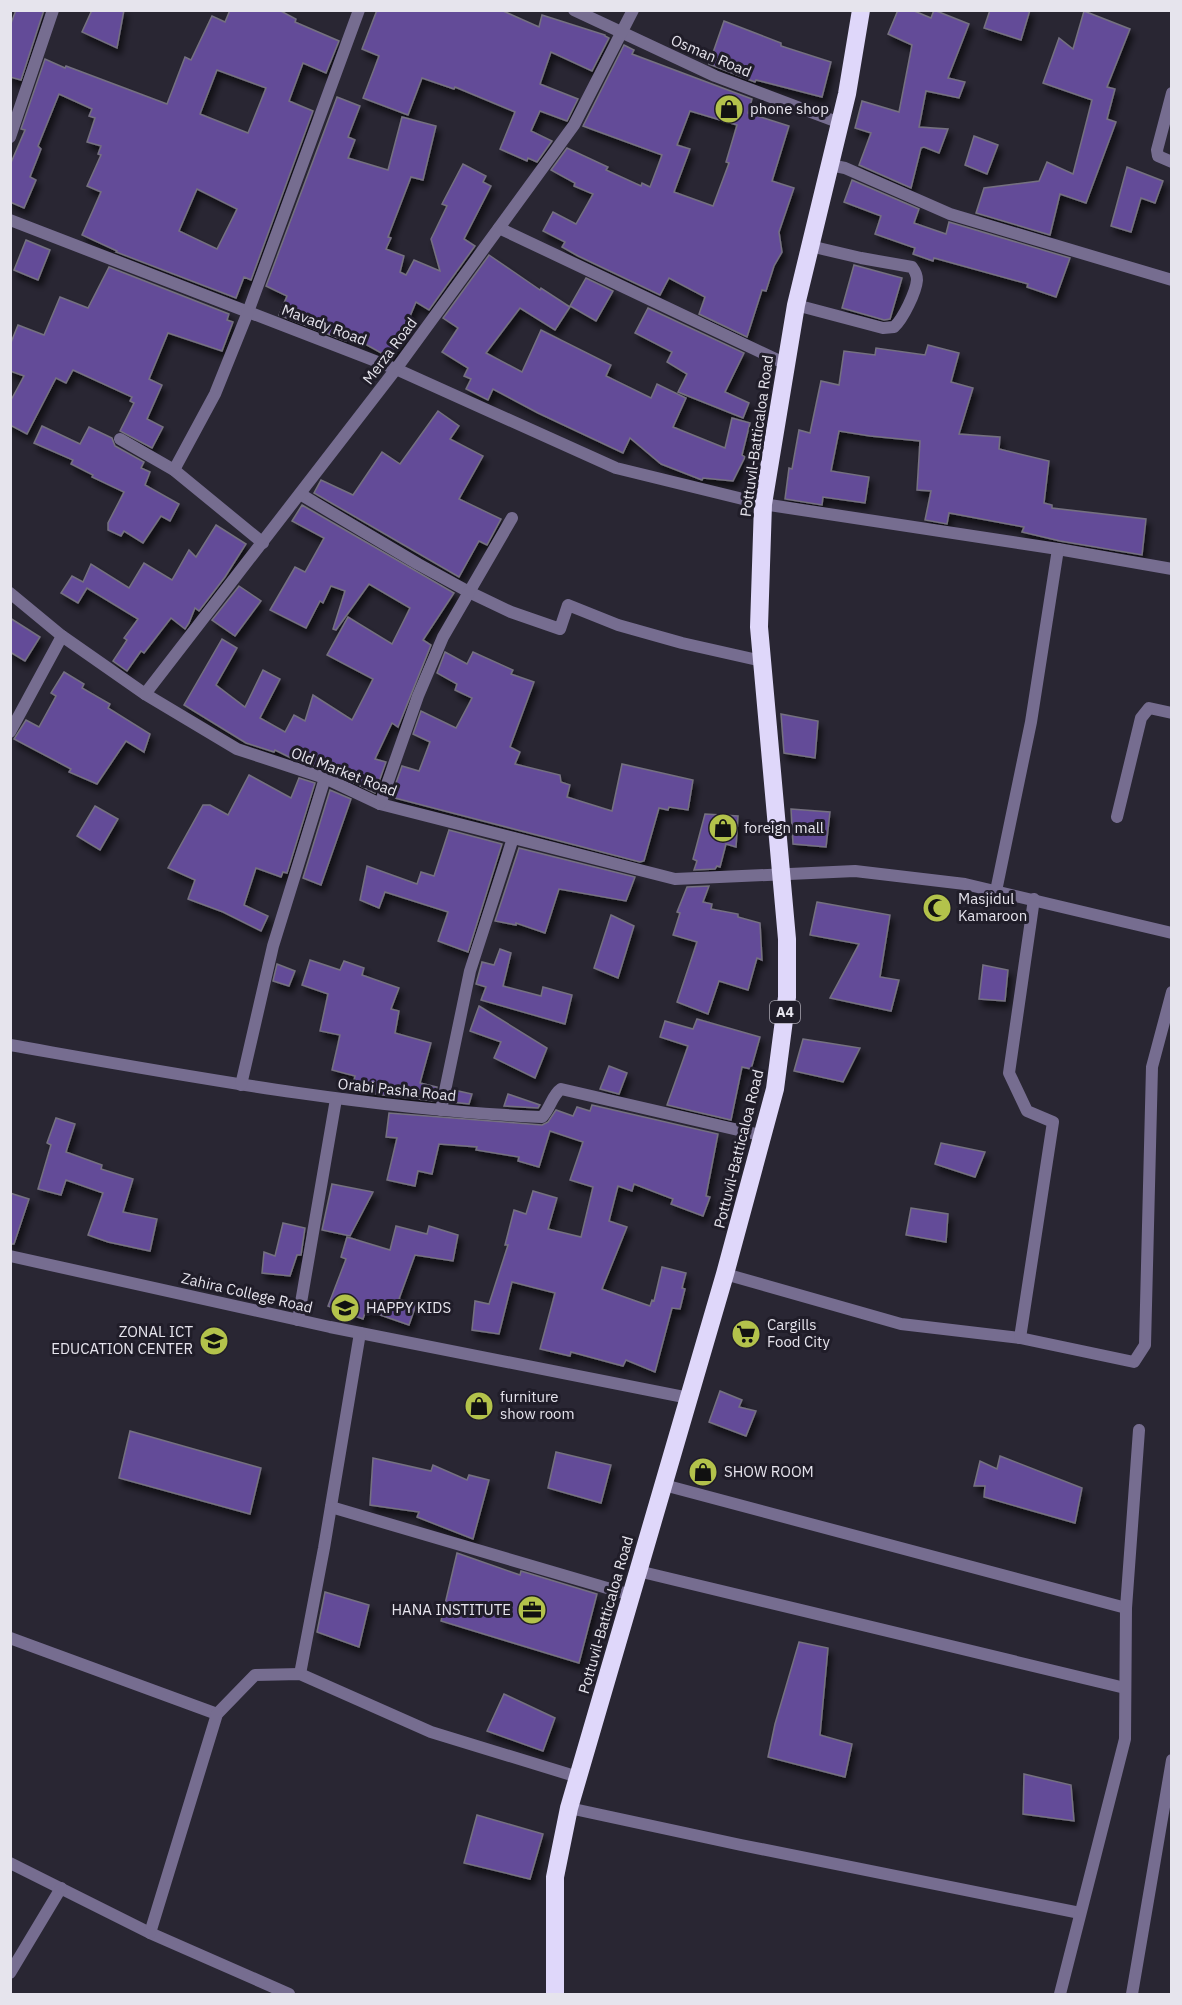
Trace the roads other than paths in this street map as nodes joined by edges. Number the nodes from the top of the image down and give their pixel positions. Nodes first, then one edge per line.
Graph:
1 (53, 10) edge
2 (359, 10) edge
3 (574, 10) edge
4 (633, 10) edge
5 (861, 10) edge
6 (623, 33) junction
7 (1172, 93) edge
8 (840, 123) junction
9 (10, 137) edge
10 (1172, 162) edge
11 (830, 165) junction
12 (10, 220) edge
13 (499, 228) junction
14 (810, 246) junction
15 (1172, 280) edge
16 (796, 305) junction
17 (248, 312) junction
18 (786, 364) junction
19 (396, 369) junction
20 (120, 439) dead end
21 (174, 470) junction
22 (300, 494) junction
23 (763, 504) junction
24 (512, 518) dead end
25 (263, 543) junction
26 (1058, 549) junction
27 (1172, 569) edge
28 (469, 592) junction
29 (10, 593) edge
30 (62, 636) junction
31 (762, 661) junction
32 (145, 694) junction
33 (1172, 713) edge
34 (10, 732) edge
35 (325, 777) junction
36 (380, 804) junction
37 (1117, 817) dead end
38 (513, 838) junction
39 (782, 876) junction
40 (996, 891) junction
41 (1034, 899) junction
42 (1172, 933) edge
43 (1172, 992) edge
44 (10, 1045) edge
45 (241, 1085) junction
46 (336, 1099) junction
47 (441, 1110) junction
48 (764, 1136) junction
49 (10, 1256) edge
50 (725, 1274) junction
51 (298, 1320) junction
52 (360, 1333) junction
53 (1020, 1338) junction
54 (689, 1398) junction
55 (1139, 1430) dead end
56 (664, 1485) junction
57 (331, 1507) junction
58 (638, 1571) junction
59 (631, 1595) junction
60 (1126, 1608) junction
61 (10, 1638) edge
62 (300, 1674) junction
63 (1125, 1688) junction
64 (217, 1714) junction
65 (1172, 1760) edge
66 (578, 1777) junction
67 (569, 1808) junction
68 (10, 1863) edge
69 (61, 1888) junction
70 (1080, 1913) junction
71 (150, 1933) junction
72 (10, 1973) edge
73 (281, 1993) edge
74 (555, 1995) edge
75 (1060, 1995) edge
76 (1132, 1995) edge

1 - 9 street
2 - 17 street
3 - 6 street, Osman Road
4 - 6 street, Merza Road
5 - 8 highway, Pottuvil-Batticaloa Road / A4
6 - 8 street, Osman Road
6 - 13 street, Merza Road
7 - 10 street
8 - 11 highway, Pottuvil-Batticaloa Road / A4
11 - 14 highway, Pottuvil-Batticaloa Road / A4
11 - 15 street
12 - 17 street, Mavady Road
13 - 18 street
13 - 19 street, Merza Road
14 - 16 highway, Pottuvil-Batticaloa Road / A4
14 - 16 street
16 - 18 highway, Pottuvil-Batticaloa Road / A4
17 - 19 street, Mavady Road
17 - 21 street
18 - 23 highway, Pottuvil-Batticaloa Road / A4
19 - 22 street, Merza Road
19 - 23 street, Mavady Road
20 - 21 street
21 - 25 street
22 - 25 street, Merza Road
22 - 28 street
23 - 26 street, Mavady Road
23 - 31 highway, Pottuvil-Batticaloa Road / A4
24 - 28 street
25 - 32 street, Merza Road
26 - 27 street, Mavady Road
26 - 40 street
28 - 31 street
28 - 36 street
29 - 30 street, Old Market Road
30 - 32 street, Old Market Road
30 - 34 street
31 - 39 highway, Pottuvil-Batticaloa Road / A4
32 - 35 street, Old Market Road
33 - 37 street
35 - 36 street, Old Market Road
35 - 45 street
36 - 38 street, Old Market Road
38 - 39 street, Old Market Road
38 - 47 street
39 - 40 street, Old Market Road
39 - 48 highway, Pottuvil-Batticaloa Road / A4
40 - 41 street, Old Market Road
41 - 42 street, Old Market Road
41 - 53 street
43 - 53 street
44 - 45 street, Orabi Pasha Road
45 - 46 street, Orabi Pasha Road
46 - 47 street, Orabi Pasha Road
46 - 51 street
47 - 48 street, Orabi Pasha Road
48 - 50 highway, Pottuvil-Batticaloa Road / A4
49 - 51 street, Zahira College Road
50 - 53 street
50 - 54 highway, Pottuvil-Batticaloa Road / A4
51 - 52 street, Zahira College Road
52 - 54 street, Zahira College Road
52 - 57 street
54 - 56 highway, Pottuvil-Batticaloa Road / A4
55 - 60 street
56 - 58 highway, Pottuvil-Batticaloa Road / A4
56 - 60 street
57 - 59 street
57 - 62 street
58 - 59 highway, Pottuvil-Batticaloa Road / A4
58 - 63 street
59 - 66 highway, Pottuvil-Batticaloa Road / A4
60 - 63 street
61 - 64 street
62 - 64 street
62 - 66 street
63 - 70 street
64 - 71 street
65 - 76 street
66 - 67 highway, Pottuvil-Batticaloa Road / A4
67 - 70 street
67 - 74 highway, Pottuvil-Batticaloa Road / A4
68 - 69 street
69 - 71 street
69 - 72 street
70 - 75 street
71 - 73 street

